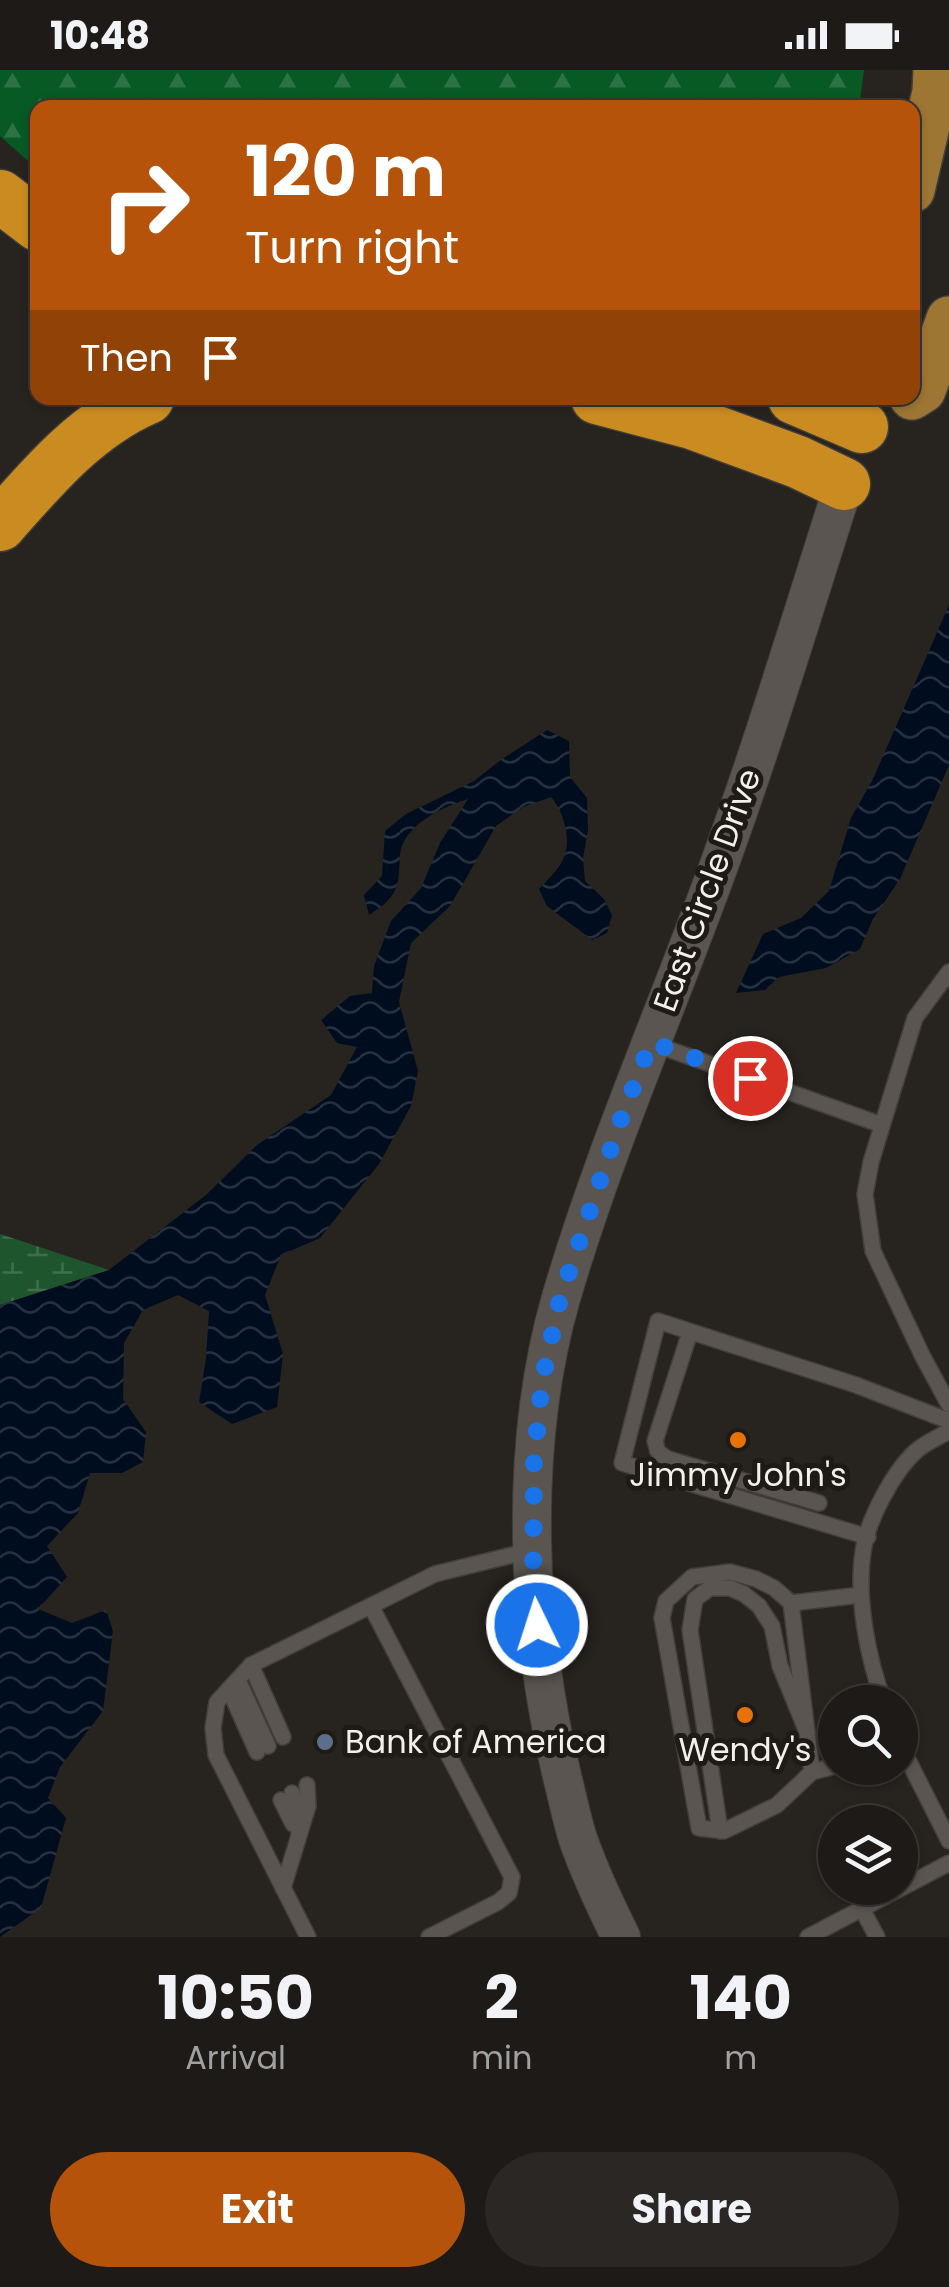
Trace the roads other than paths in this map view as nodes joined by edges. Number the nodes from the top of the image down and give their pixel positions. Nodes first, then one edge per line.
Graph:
1 (936, 70) edge
2 (920, 156) edge
3 (0, 196) edge
4 (30, 219) edge
5 (949, 319) edge
6 (920, 392) edge
7 (133, 405) edge
8 (624, 405) edge
9 (828, 405) edge
10 (861, 412) edge
11 (844, 484) junction
12 (0, 525) edge
13 (949, 972) edge
14 (651, 1042) junction
15 (882, 1125) junction
16 (690, 1332) junction
17 (949, 1404) edge
18 (949, 1421) edge
19 (949, 1431) edge
20 (819, 1503) dead end
21 (868, 1537) junction
22 (533, 1550) junction
23 (861, 1596) junction
24 (791, 1603) junction
25 (371, 1606) junction
26 (252, 1665) junction
27 (234, 1685) junction
28 (877, 1685) edge
29 (808, 1732) junction
30 (818, 1770) edge
31 (812, 1772) junction
32 (918, 1781) edge
33 (720, 1831) junction
34 (299, 1836) junction
35 (949, 1841) edge
36 (949, 1863) edge
37 (284, 1888) junction
38 (862, 1909) junction
39 (304, 1930) edge
40 (617, 1935) edge
41 (429, 1937) edge
42 (808, 1937) edge
43 (877, 1937) edge

1 - 2 main road
3 - 4 highway
5 - 6 main road
7 - 12 highway
8 - 11 highway
9 - 10 highway
10 - 11 main road, East Circle Drive
11 - 14 street, East Circle Drive
13 - 15 lane
14 - 15 lane
14 - 22 street, East Circle Drive
15 - 17 lane
16 - 18 lane
16 - 20 lane
16 - 21 lane
19 - 21 lane
21 - 23 lane
22 - 25 lane
22 - 40 street, East Circle Drive
23 - 24 lane
23 - 28 lane
24 - 29 lane
24 - 33 lane
25 - 26 lane
25 - 41 lane
26 - 27 lane
26 - 27 lane
27 - 37 lane
29 - 31 lane
29 - 33 lane
30 - 31 lane
31 - 33 lane
32 - 35 lane
34 - 34 lane
34 - 37 lane
36 - 38 lane
37 - 39 lane
38 - 42 lane
38 - 43 lane

